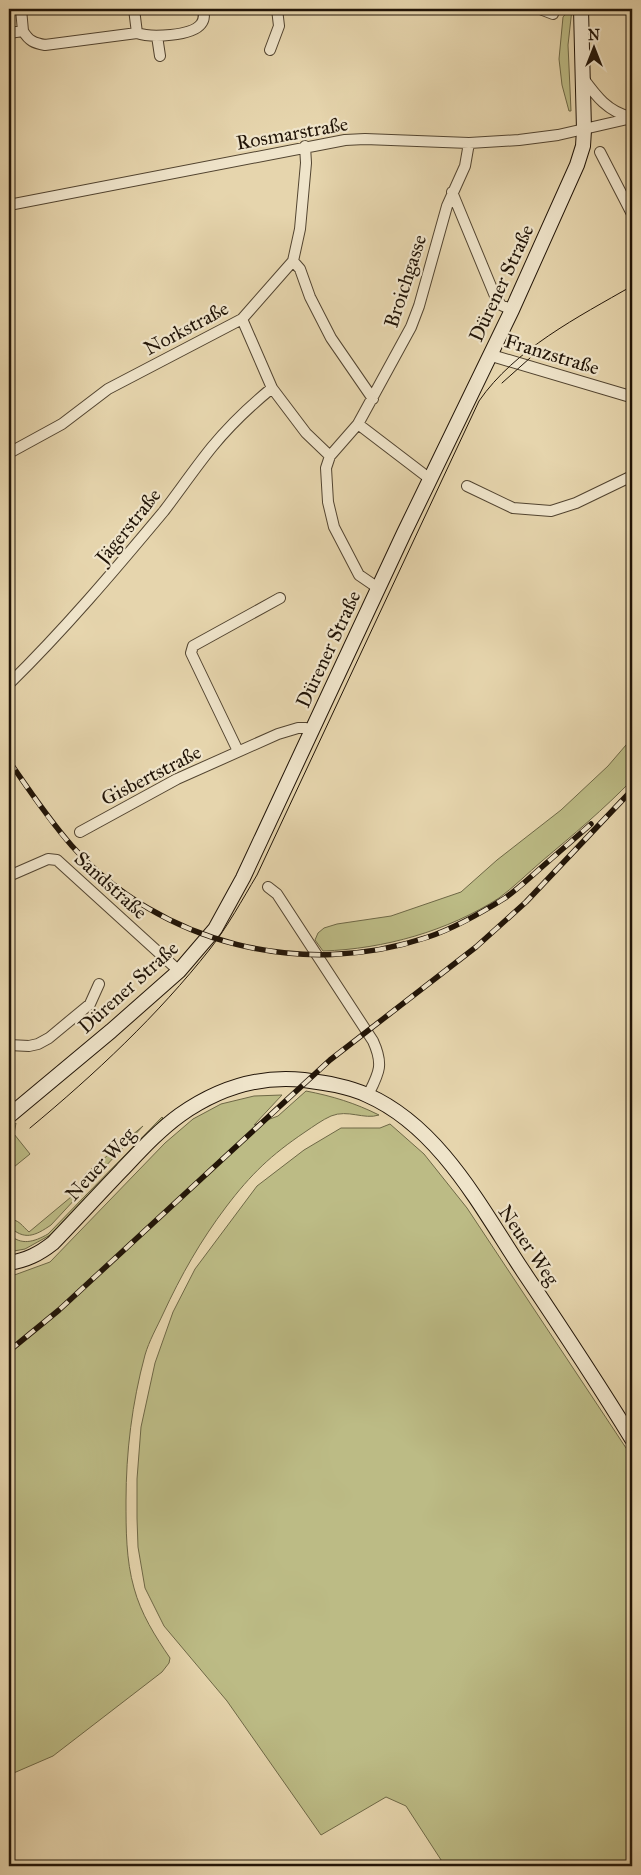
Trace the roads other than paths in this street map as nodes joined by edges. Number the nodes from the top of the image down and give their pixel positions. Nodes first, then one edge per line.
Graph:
1 (21, 9) edge
2 (134, 9) edge
3 (203, 9) edge
4 (277, 9) edge
5 (540, 9) edge
6 (581, 9) edge
7 (553, 14) dead end
8 (23, 31) junction
9 (9, 33) edge
10 (137, 33) junction
11 (157, 36) junction
12 (270, 50) dead end
13 (160, 56) dead end
14 (583, 78) junction
15 (632, 118) edge
16 (584, 130) junction
17 (469, 143) junction
18 (305, 146) junction
19 (600, 152) dead end
20 (452, 192) junction
21 (9, 205) edge
22 (632, 214) edge
23 (294, 261) junction
24 (512, 310) junction
25 (242, 318) junction
26 (490, 355) junction
27 (272, 388) junction
28 (632, 397) edge
29 (373, 399) junction
30 (358, 424) junction
31 (9, 453) edge
32 (330, 456) junction
33 (632, 476) edge
34 (430, 479) junction
35 (467, 486) dead end
36 (378, 588) junction
37 (280, 598) dead end
38 (9, 684) edge
39 (313, 731) junction
40 (238, 751) junction
41 (80, 832) dead end
42 (9, 876) edge
43 (268, 887) dead end
44 (179, 971) junction
45 (99, 984) dead end
46 (9, 1045) edge
47 (368, 1095) junction
48 (9, 1116) edge
49 (9, 1263) edge
50 (632, 1439) edge

1 - 8 street
2 - 10 street
3 - 11 street
4 - 12 street
5 - 7 street
6 - 14 main road, Dürener Straße
8 - 9 street
8 - 10 street
10 - 11 street
11 - 13 street
14 - 15 street
14 - 16 main road, Dürener Straße
15 - 16 street, Rosmarstraße
16 - 17 street, Rosmarstraße
16 - 24 main road, Dürener Straße
17 - 18 street, Rosmarstraße
17 - 20 street, Broichgasse
18 - 21 street, Rosmarstraße
18 - 23 street
19 - 22 street
20 - 24 street
20 - 29 street, Broichgasse
23 - 25 street, Norkstraße
23 - 29 street
24 - 26 main road, Dürener Straße
25 - 27 street
25 - 31 street, Norkstraße
26 - 28 street, Franzstraße
26 - 34 main road, Dürener Straße
27 - 32 street
27 - 38 street, Jägerstraße
29 - 30 street, Broichgasse
30 - 32 street, Broichgasse
30 - 34 street
32 - 36 street
33 - 35 street
34 - 36 main road, Dürener Straße
36 - 39 main road, Dürener Straße
37 - 40 street
39 - 40 street, Gisbertstraße
39 - 44 main road, Dürener Straße
40 - 41 street, Gisbertstraße
42 - 44 street, Sandstraße
43 - 47 street
44 - 48 main road, Dürener Straße
45 - 46 street
47 - 49 main road, Neuer Weg
47 - 50 main road, Neuer Weg

